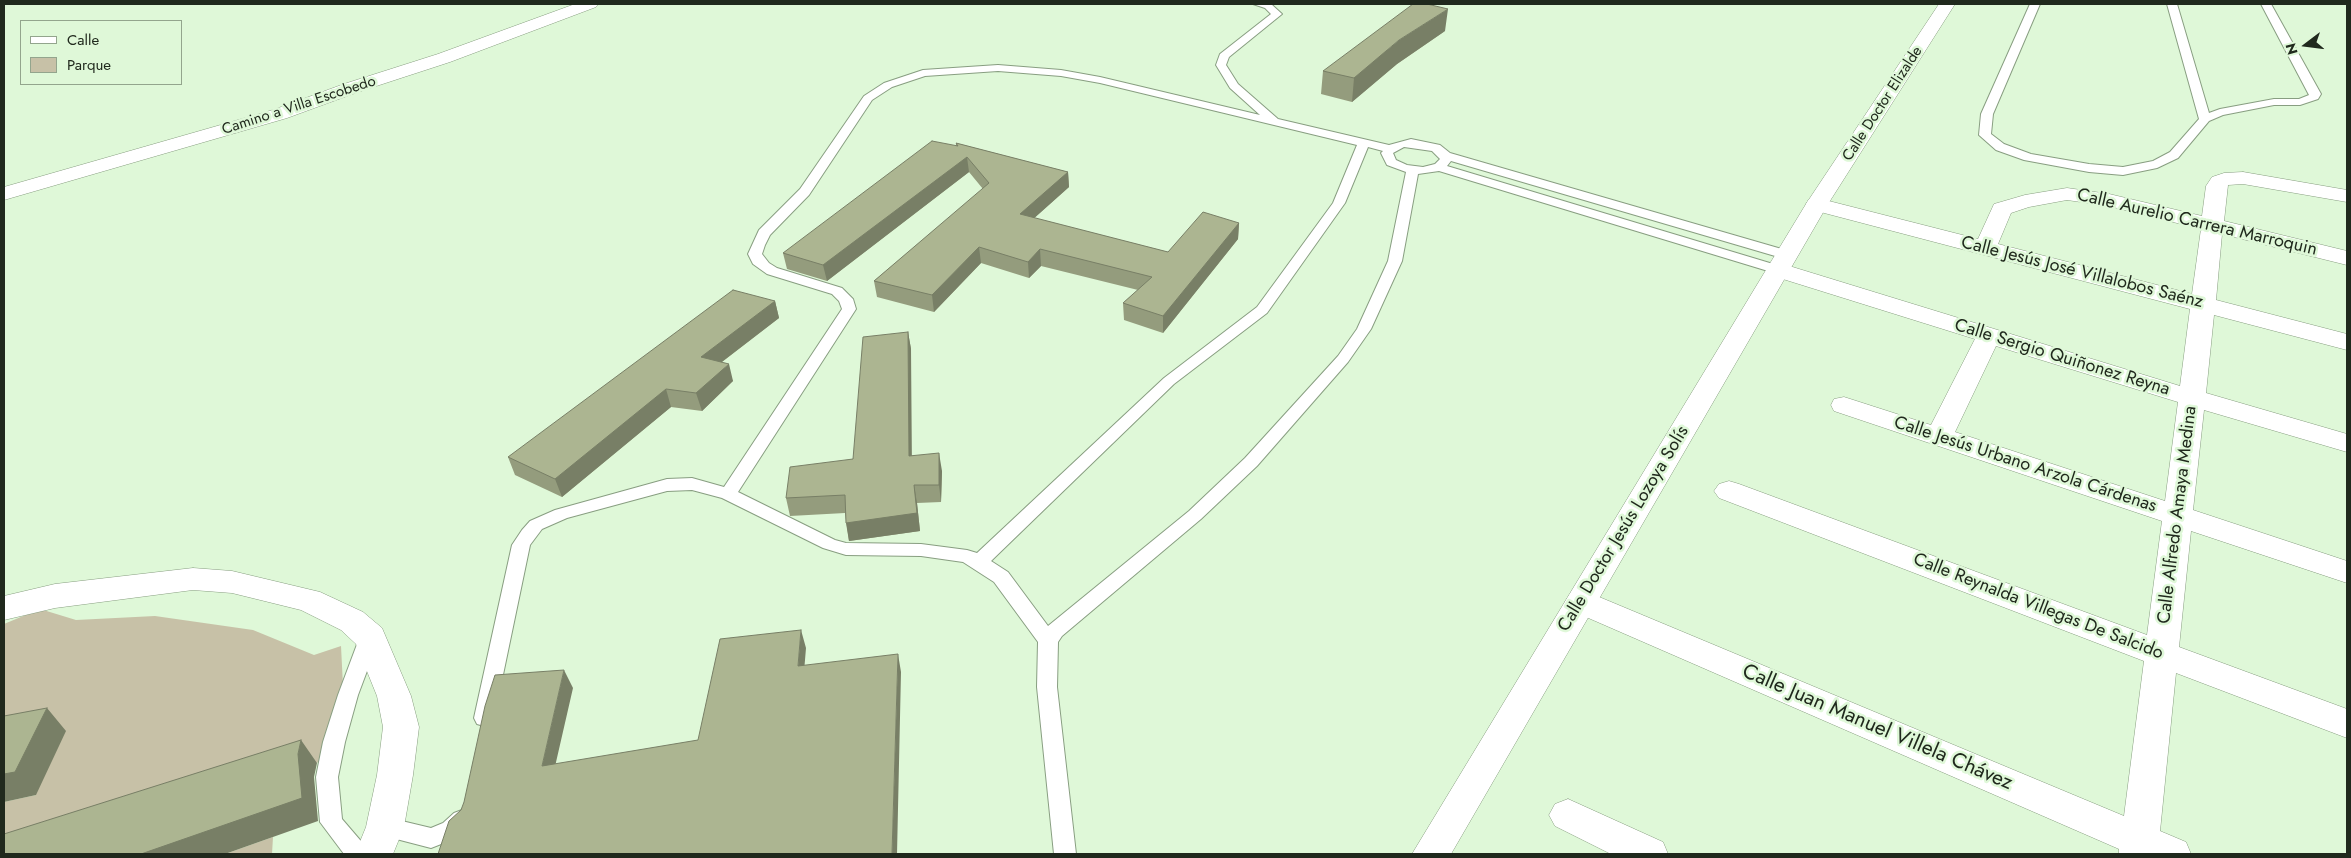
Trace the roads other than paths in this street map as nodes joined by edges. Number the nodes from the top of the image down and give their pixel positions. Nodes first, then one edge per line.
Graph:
1 (590, 4) edge
2 (1258, 4) edge
3 (1948, 4) edge
4 (2035, 4) edge
5 (2172, 4) edge
6 (2266, 4) edge
7 (2205, 119) junction
8 (1276, 122) junction
9 (1364, 143) junction
10 (1390, 150) junction
11 (1442, 162) junction
12 (1413, 170) junction
13 (4, 194) edge
14 (2347, 196) edge
15 (1817, 204) junction
16 (2213, 225) junction
17 (1985, 249) junction
18 (2347, 258) edge
19 (1783, 262) junction
20 (2204, 304) junction
21 (1989, 335) junction
22 (2347, 342) edge
23 (2192, 398) junction
24 (1844, 405) dead end
25 (1940, 437) junction
26 (2347, 443) edge
27 (1728, 491) dead end
28 (728, 494) junction
29 (2178, 516) junction
30 (979, 562) junction
31 (2347, 572) edge
32 (1581, 602) junction
33 (4, 608) edge
34 (370, 637) junction
35 (1048, 641) junction
36 (2162, 653) junction
37 (2347, 724) edge
38 (481, 732) edge
39 (466, 800) edge
40 (1568, 815) dead end
41 (380, 840) edge
42 (2139, 848) edge
43 (358, 854) edge
44 (1065, 854) edge
45 (1431, 854) edge
46 (1649, 854) edge
47 (2172, 854) edge

1 - 13 street, Camino a Villa Escobedo
2 - 8 lane
3 - 15 street, Calle Doctor Elizalde
4 - 7 lane
5 - 7 lane
6 - 7 lane
8 - 9 lane
8 - 28 lane
9 - 10 lane
9 - 30 lane
10 - 11 lane
10 - 12 lane
11 - 12 lane
11 - 19 lane
12 - 35 lane
14 - 16 street, Calle Alfredo Amaya Medina
15 - 17 street, Calle Jesús José Villalobos Saénz
15 - 19 street, Calle Doctor Jesús Lozoya Solís
16 - 17 street, Calle Aurelio Carrera Marroquin
16 - 18 street, Calle Aurelio Carrera Marroquin
16 - 20 street, Calle Alfredo Amaya Medina
17 - 20 street, Calle Jesús José Villalobos Saénz
19 - 21 street, Calle Sergio Quiñonez Reyna
19 - 32 street, Calle Doctor Jesús Lozoya Solís
20 - 22 street, Calle Jesús José Villalobos Saénz
20 - 23 street, Calle Alfredo Amaya Medina
21 - 23 street, Calle Sergio Quiñonez Reyna
21 - 25 street
23 - 26 street, Calle Sergio Quiñonez Reyna
23 - 29 street, Calle Alfredo Amaya Medina
24 - 25 street, Calle Jesús Urbano Arzola Cárdenas
25 - 29 street, Calle Jesús Urbano Arzola Cárdenas
27 - 36 street, Calle Reynalda Villegas De Salcido
28 - 30 lane
28 - 38 lane
29 - 31 street, Calle Jesús Urbano Arzola Cárdenas
29 - 36 street, Calle Alfredo Amaya Medina
30 - 35 lane
32 - 42 street, Calle Juan Manuel Villela Chávez
32 - 45 street, Calle Doctor Jesús Lozoya Solís
33 - 34 street
34 - 41 street
34 - 43 lane
35 - 44 lane
36 - 37 street, Calle Reynalda Villegas De Salcido
36 - 42 street, Calle Alfredo Amaya Medina
39 - 41 lane
40 - 46 street
42 - 47 street, Calle Juan Manuel Villela Chávez

